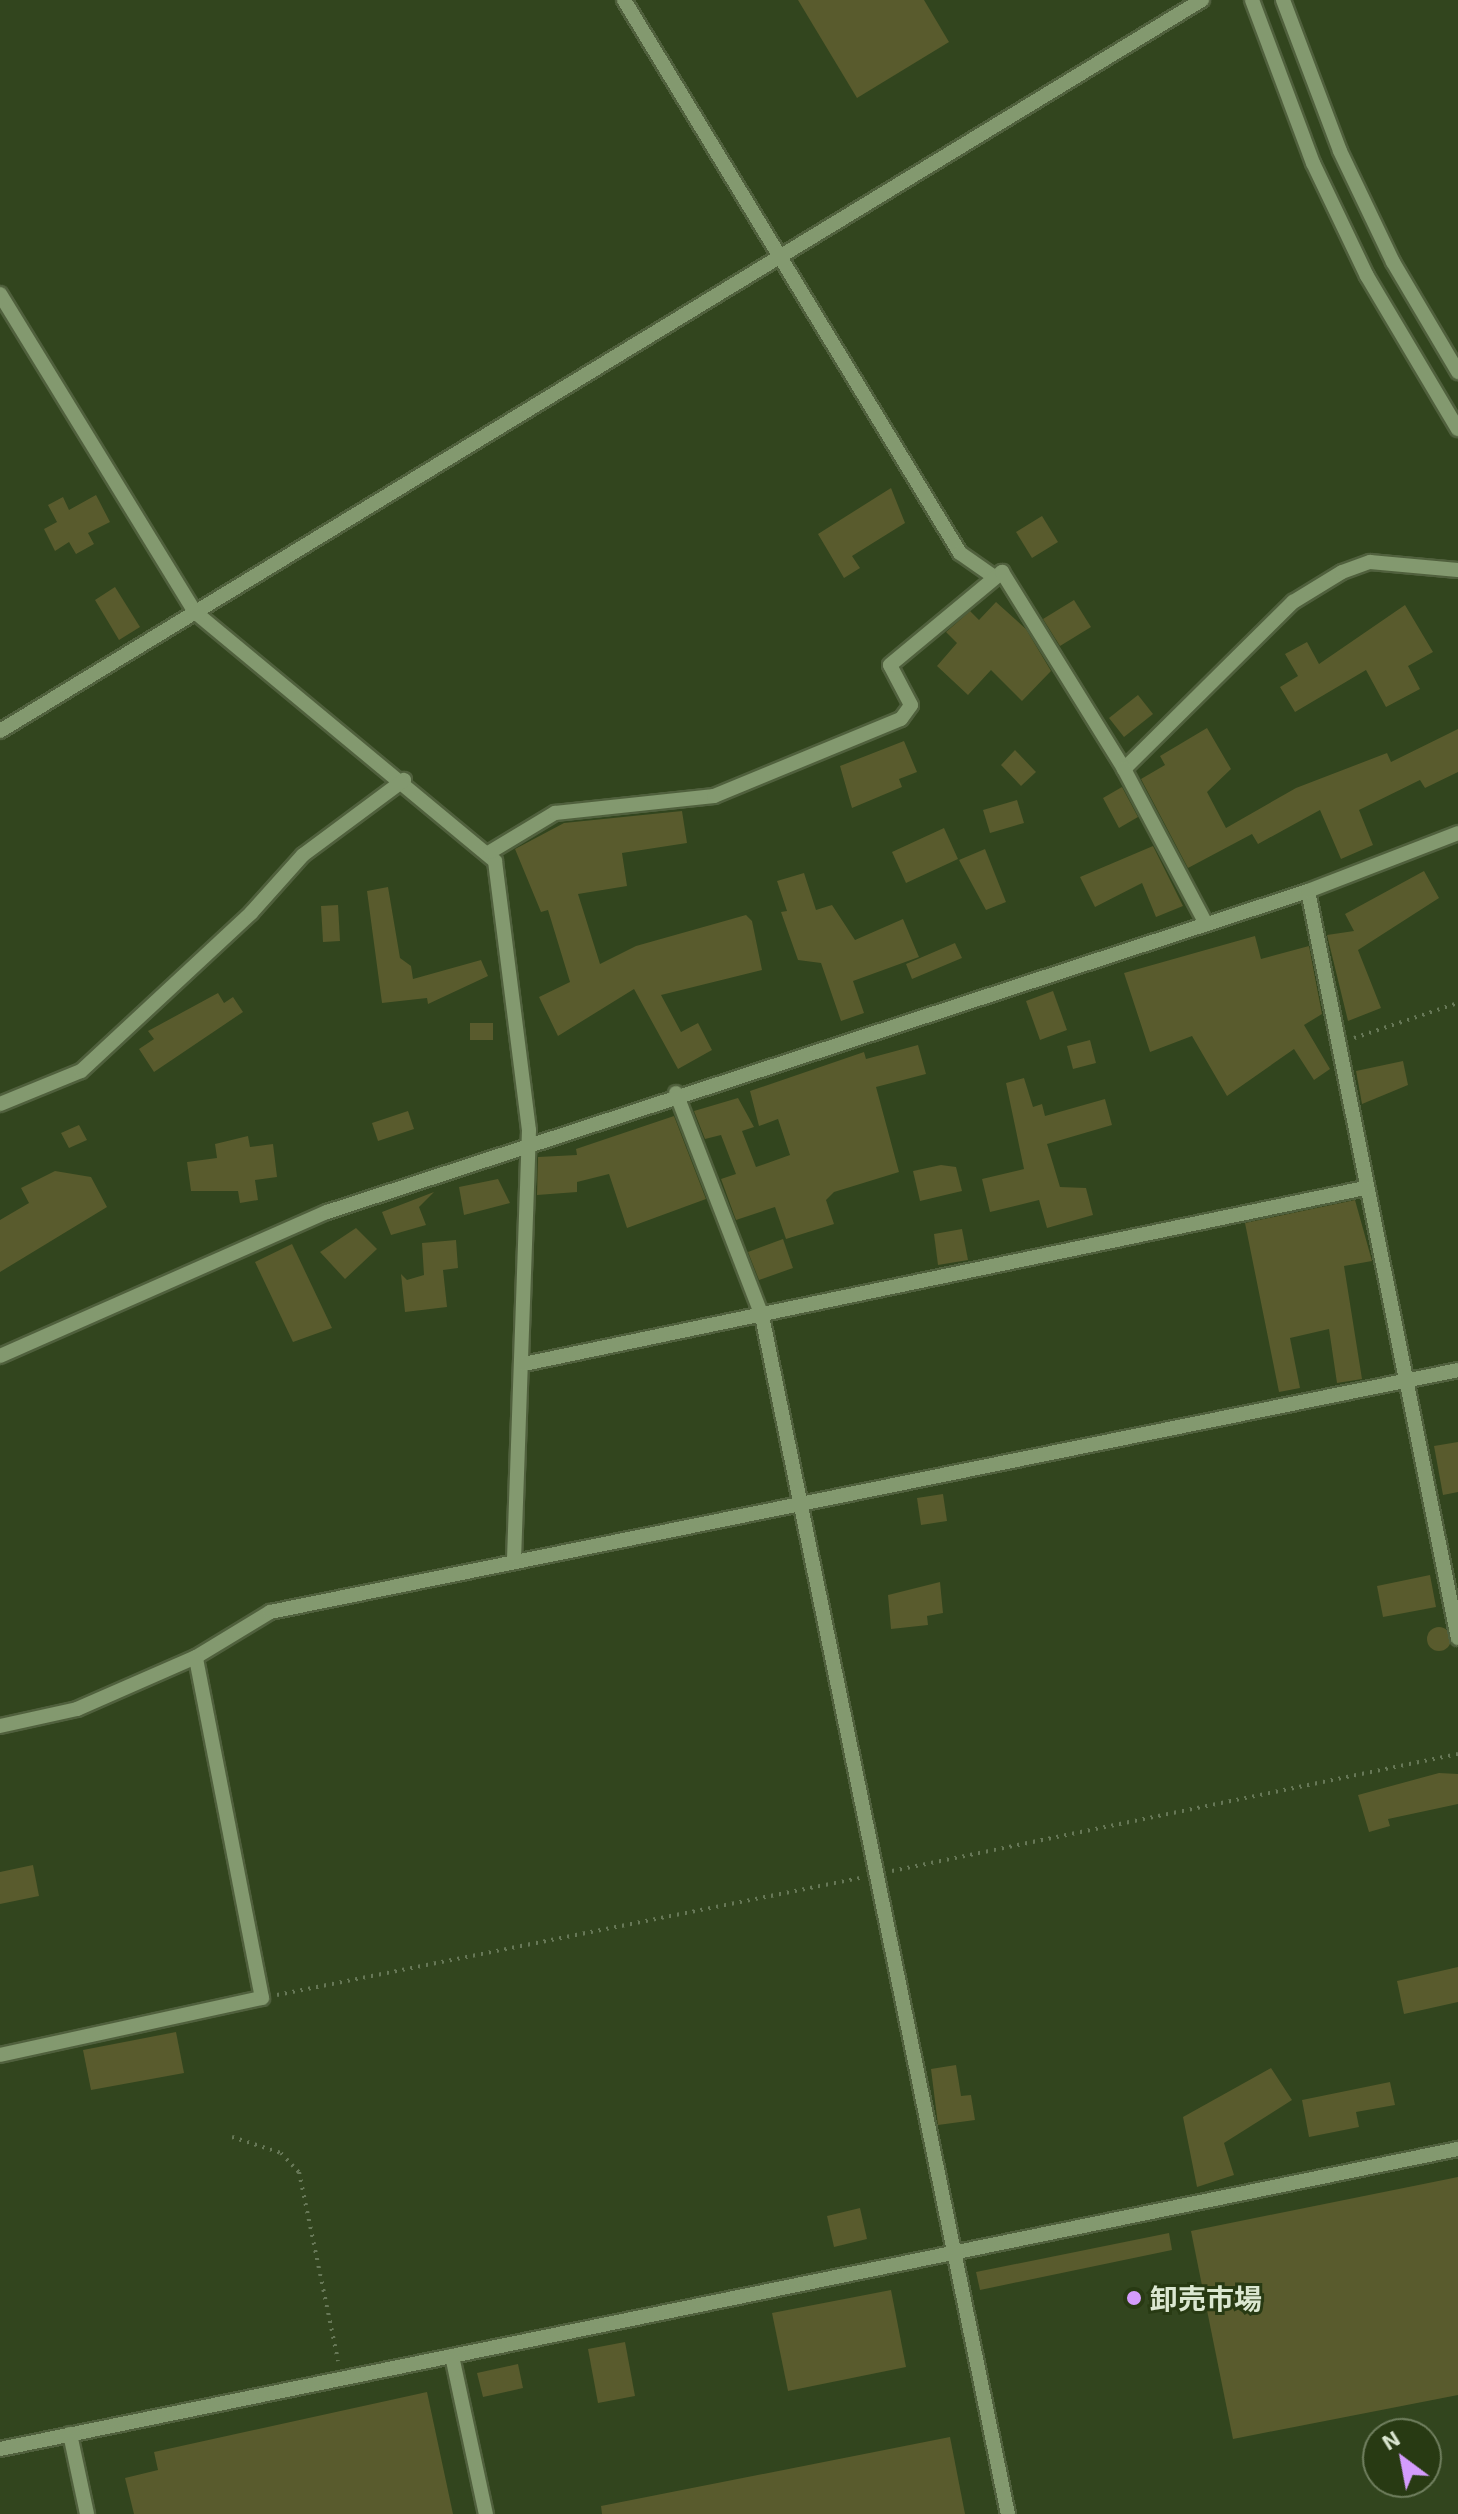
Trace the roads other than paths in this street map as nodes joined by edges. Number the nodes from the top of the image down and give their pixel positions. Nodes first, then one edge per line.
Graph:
1 (624, 0) edge
2 (1202, 0) edge
3 (1252, 0) edge
4 (1283, 0) edge
5 (781, 258) junction
6 (0, 294) edge
7 (1458, 372) edge
8 (1458, 429) edge
9 (1458, 570) edge
10 (993, 576) junction
11 (195, 612) junction
12 (0, 731) edge
13 (1124, 769) junction
14 (404, 780) junction
15 (1453, 835) edge
16 (1458, 850) edge
17 (490, 852) junction
18 (1308, 891) junction
19 (1205, 922) junction
20 (676, 1093) junction
21 (0, 1104) edge
22 (528, 1141) junction
23 (1365, 1188) junction
24 (762, 1316) junction
25 (0, 1356) edge
26 (524, 1364) junction
27 (1458, 1370) edge
28 (1406, 1380) junction
29 (796, 1505) junction
30 (514, 1558) junction
31 (1458, 1638) edge
32 (196, 1657) junction
33 (0, 1726) edge
34 (0, 2055) edge
35 (1458, 2149) edge
36 (955, 2252) junction
37 (452, 2356) junction
38 (70, 2434) junction
39 (0, 2449) edge
40 (87, 2514) edge
41 (486, 2514) edge
42 (1008, 2514) edge

1 - 5 street
2 - 5 street
3 - 8 street
4 - 7 street
5 - 10 street
5 - 11 street
6 - 11 street
9 - 13 street
10 - 13 street
10 - 17 street
11 - 12 street
11 - 14 street
13 - 19 street
14 - 17 street
14 - 21 street
15 - 16 street
15 - 18 street
17 - 22 street
18 - 19 street
18 - 23 street
19 - 20 street
20 - 22 street
20 - 24 street
22 - 25 street
22 - 26 street
23 - 24 street
23 - 28 street
24 - 26 street
24 - 29 street
26 - 30 street
27 - 28 street
28 - 29 street
28 - 31 street
29 - 30 street
29 - 36 street
30 - 32 street
32 - 33 street
32 - 34 street
35 - 36 street
36 - 37 street
36 - 42 street
37 - 38 street
37 - 41 street
38 - 39 street
38 - 40 street

